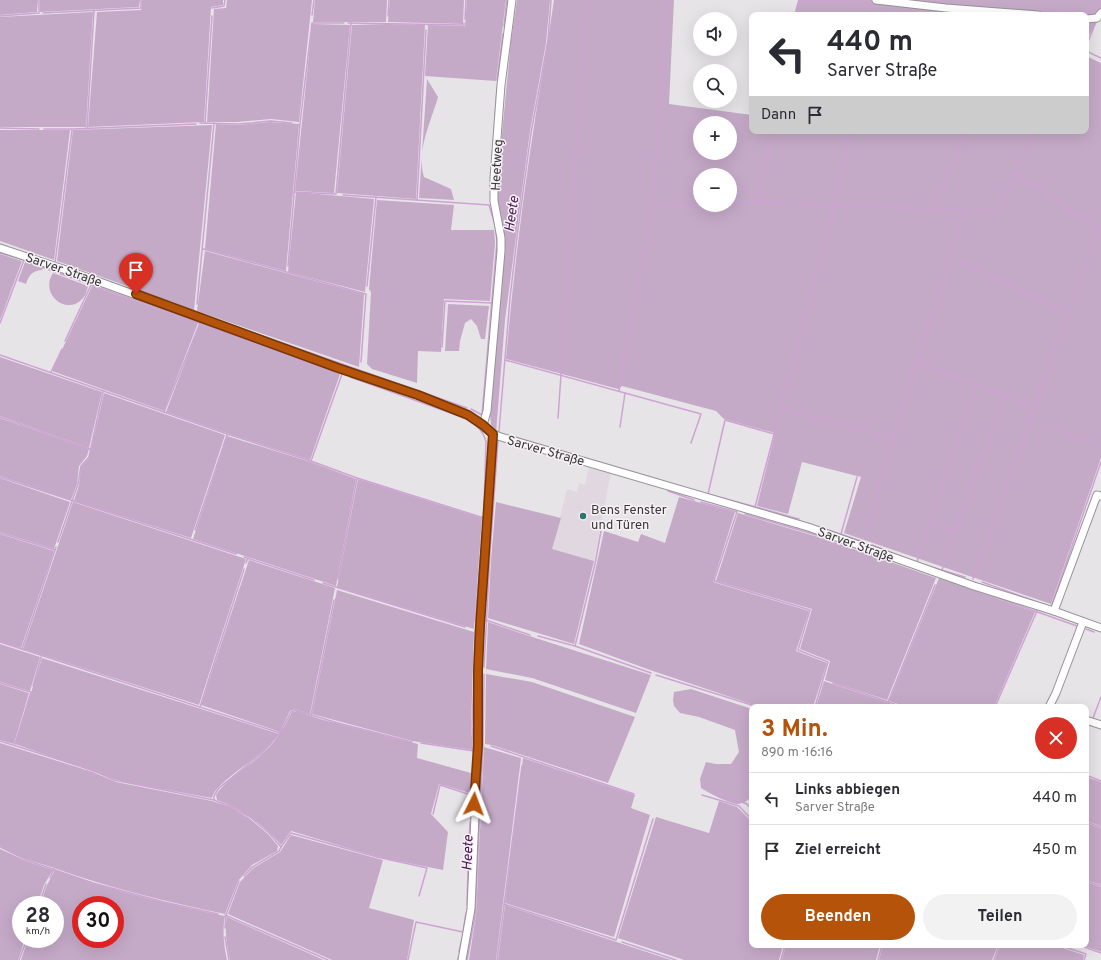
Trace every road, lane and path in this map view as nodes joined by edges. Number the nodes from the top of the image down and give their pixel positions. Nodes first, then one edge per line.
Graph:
1 (512, 0) edge
2 (876, 0) edge
3 (999, 12) edge
4 (1101, 12) edge
5 (1089, 19) edge
6 (0, 248) edge
7 (483, 425) junction
8 (493, 434) junction
9 (1101, 496) edge
10 (1054, 611) junction
11 (1083, 622) junction
12 (1101, 628) edge
13 (1050, 704) edge
14 (1089, 721) edge
15 (1101, 725) edge
16 (462, 960) edge

1 - 7 street, Heetweg
2 - 3 street
4 - 5 street
6 - 7 street, Sarver Straße
7 - 8 street, Sarver Straße
8 - 10 street, Sarver Straße
8 - 16 street
9 - 10 street
10 - 11 street, Sarver Straße
11 - 12 street, Sarver Straße
11 - 13 street
14 - 15 street

